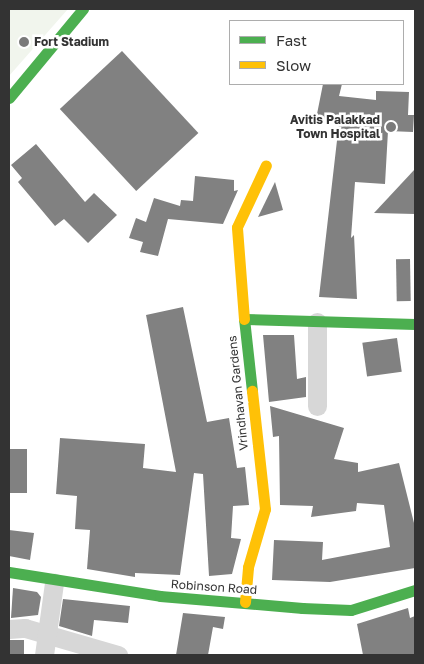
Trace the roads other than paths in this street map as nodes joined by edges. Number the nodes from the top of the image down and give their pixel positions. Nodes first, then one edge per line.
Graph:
1 (83, 9) edge
2 (9, 98) edge
3 (266, 165) dead end
4 (244, 318) junction
5 (318, 322) junction
6 (415, 324) edge
7 (317, 406) dead end
8 (9, 572) edge
9 (54, 583) junction
10 (415, 590) edge
11 (245, 602) junction
12 (9, 629) edge
13 (44, 635) junction
14 (44, 655) edge
15 (118, 655) edge

1 - 2 street
3 - 4 street
4 - 5 street, Vrindhavan Gardens
4 - 11 street, Vrindhavan Gardens
5 - 6 street, Vrindhavan Gardens
5 - 7 street
8 - 9 street, Robinson Road
9 - 11 street, Robinson Road
9 - 13 street
10 - 11 street, Robinson Road
12 - 13 street
13 - 14 street
13 - 15 street

